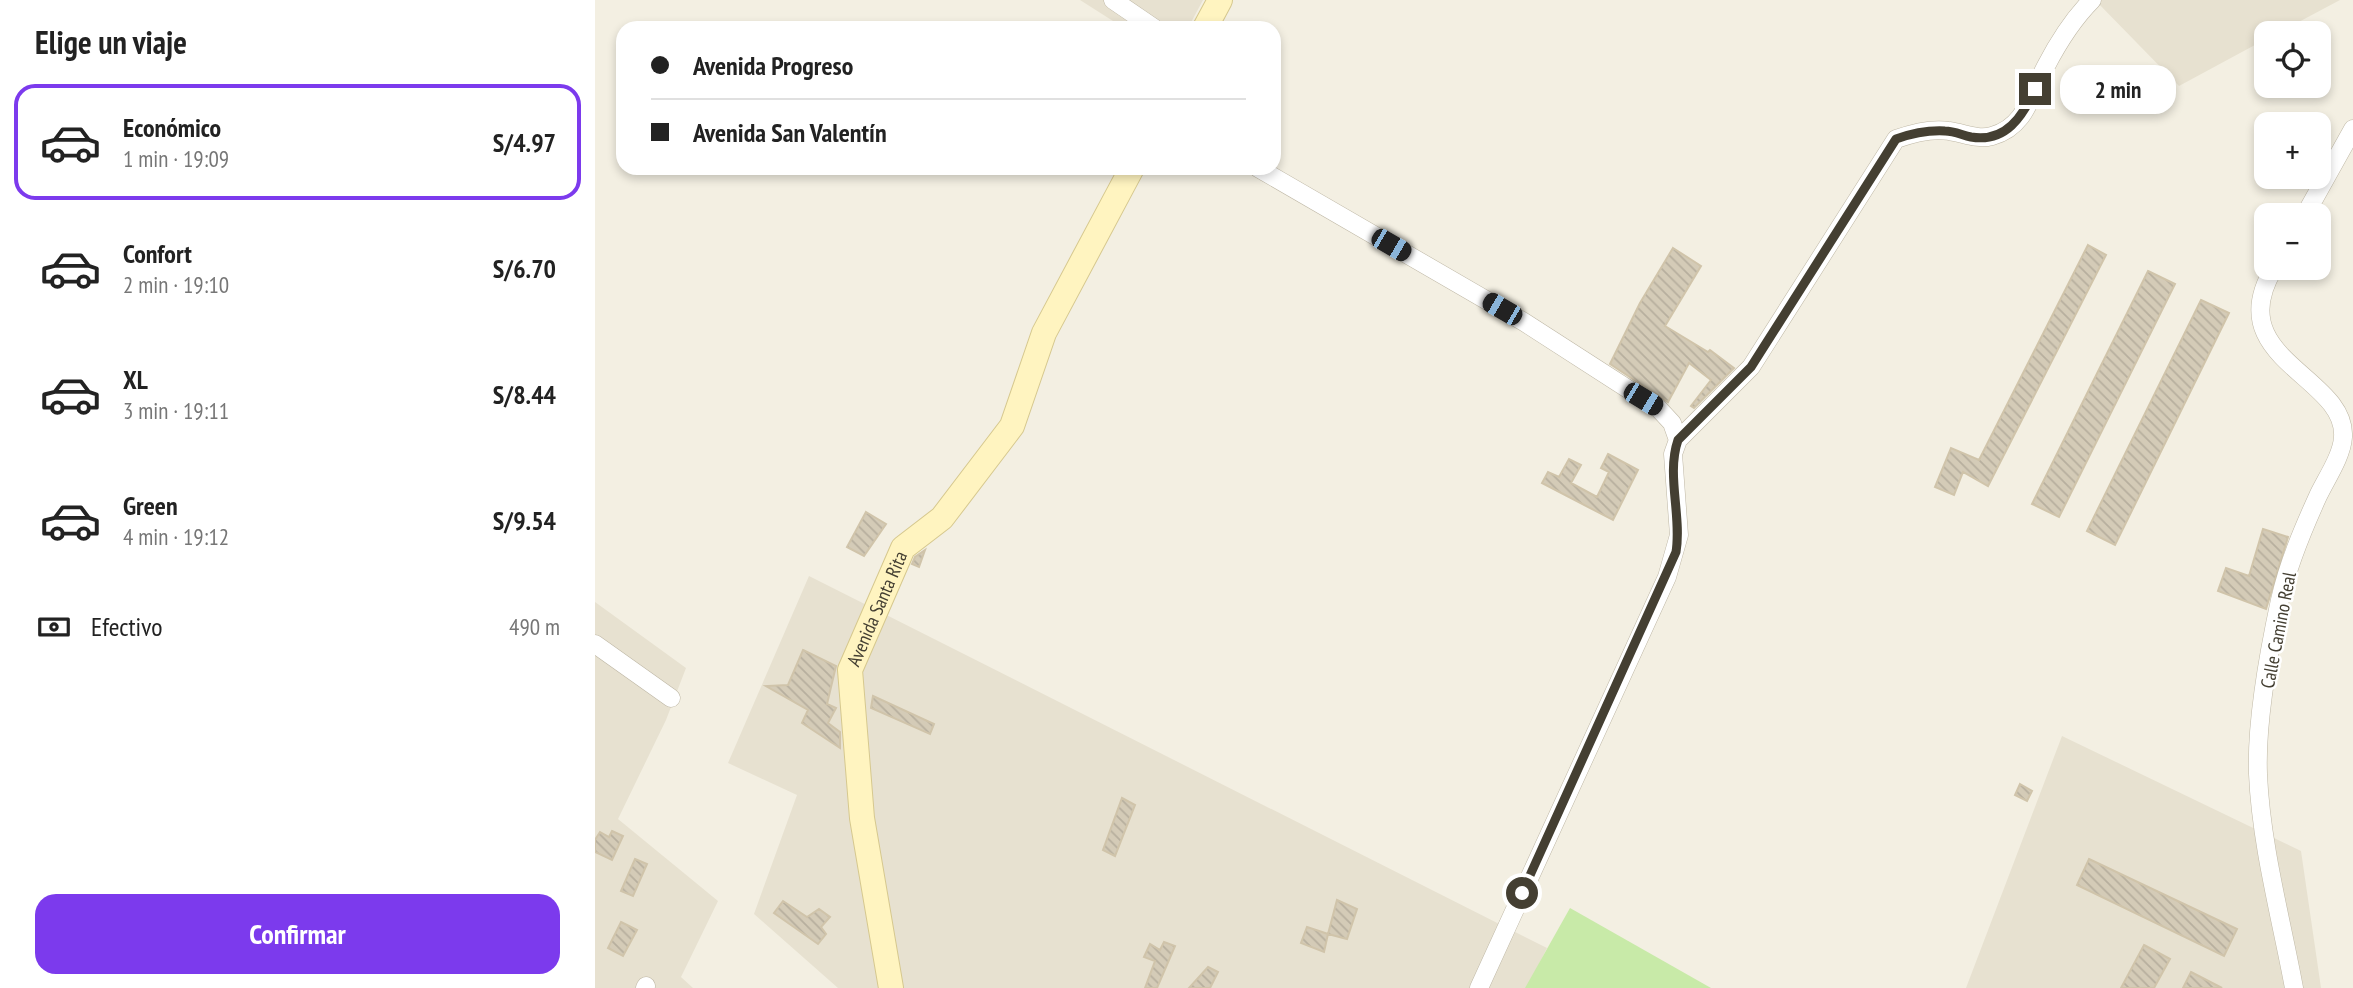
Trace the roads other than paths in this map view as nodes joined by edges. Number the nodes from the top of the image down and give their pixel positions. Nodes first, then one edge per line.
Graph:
1 (1113, 0) edge
2 (1220, 0) edge
3 (2092, 0) edge
4 (1144, 21) edge
5 (1209, 21) edge
6 (2353, 129) edge
7 (1128, 175) edge
8 (1270, 175) edge
9 (2312, 203) edge
10 (2269, 280) edge
11 (1678, 440) junction
12 (595, 644) edge
13 (671, 698) dead end
14 (891, 988) edge
15 (1479, 988) edge
16 (2294, 988) edge

1 - 4 street
2 - 5 street
3 - 11 street
6 - 9 street
7 - 14 street, Avenida Santa Rita
8 - 11 street
10 - 16 street, Calle Camino Real
11 - 15 street
12 - 13 street

